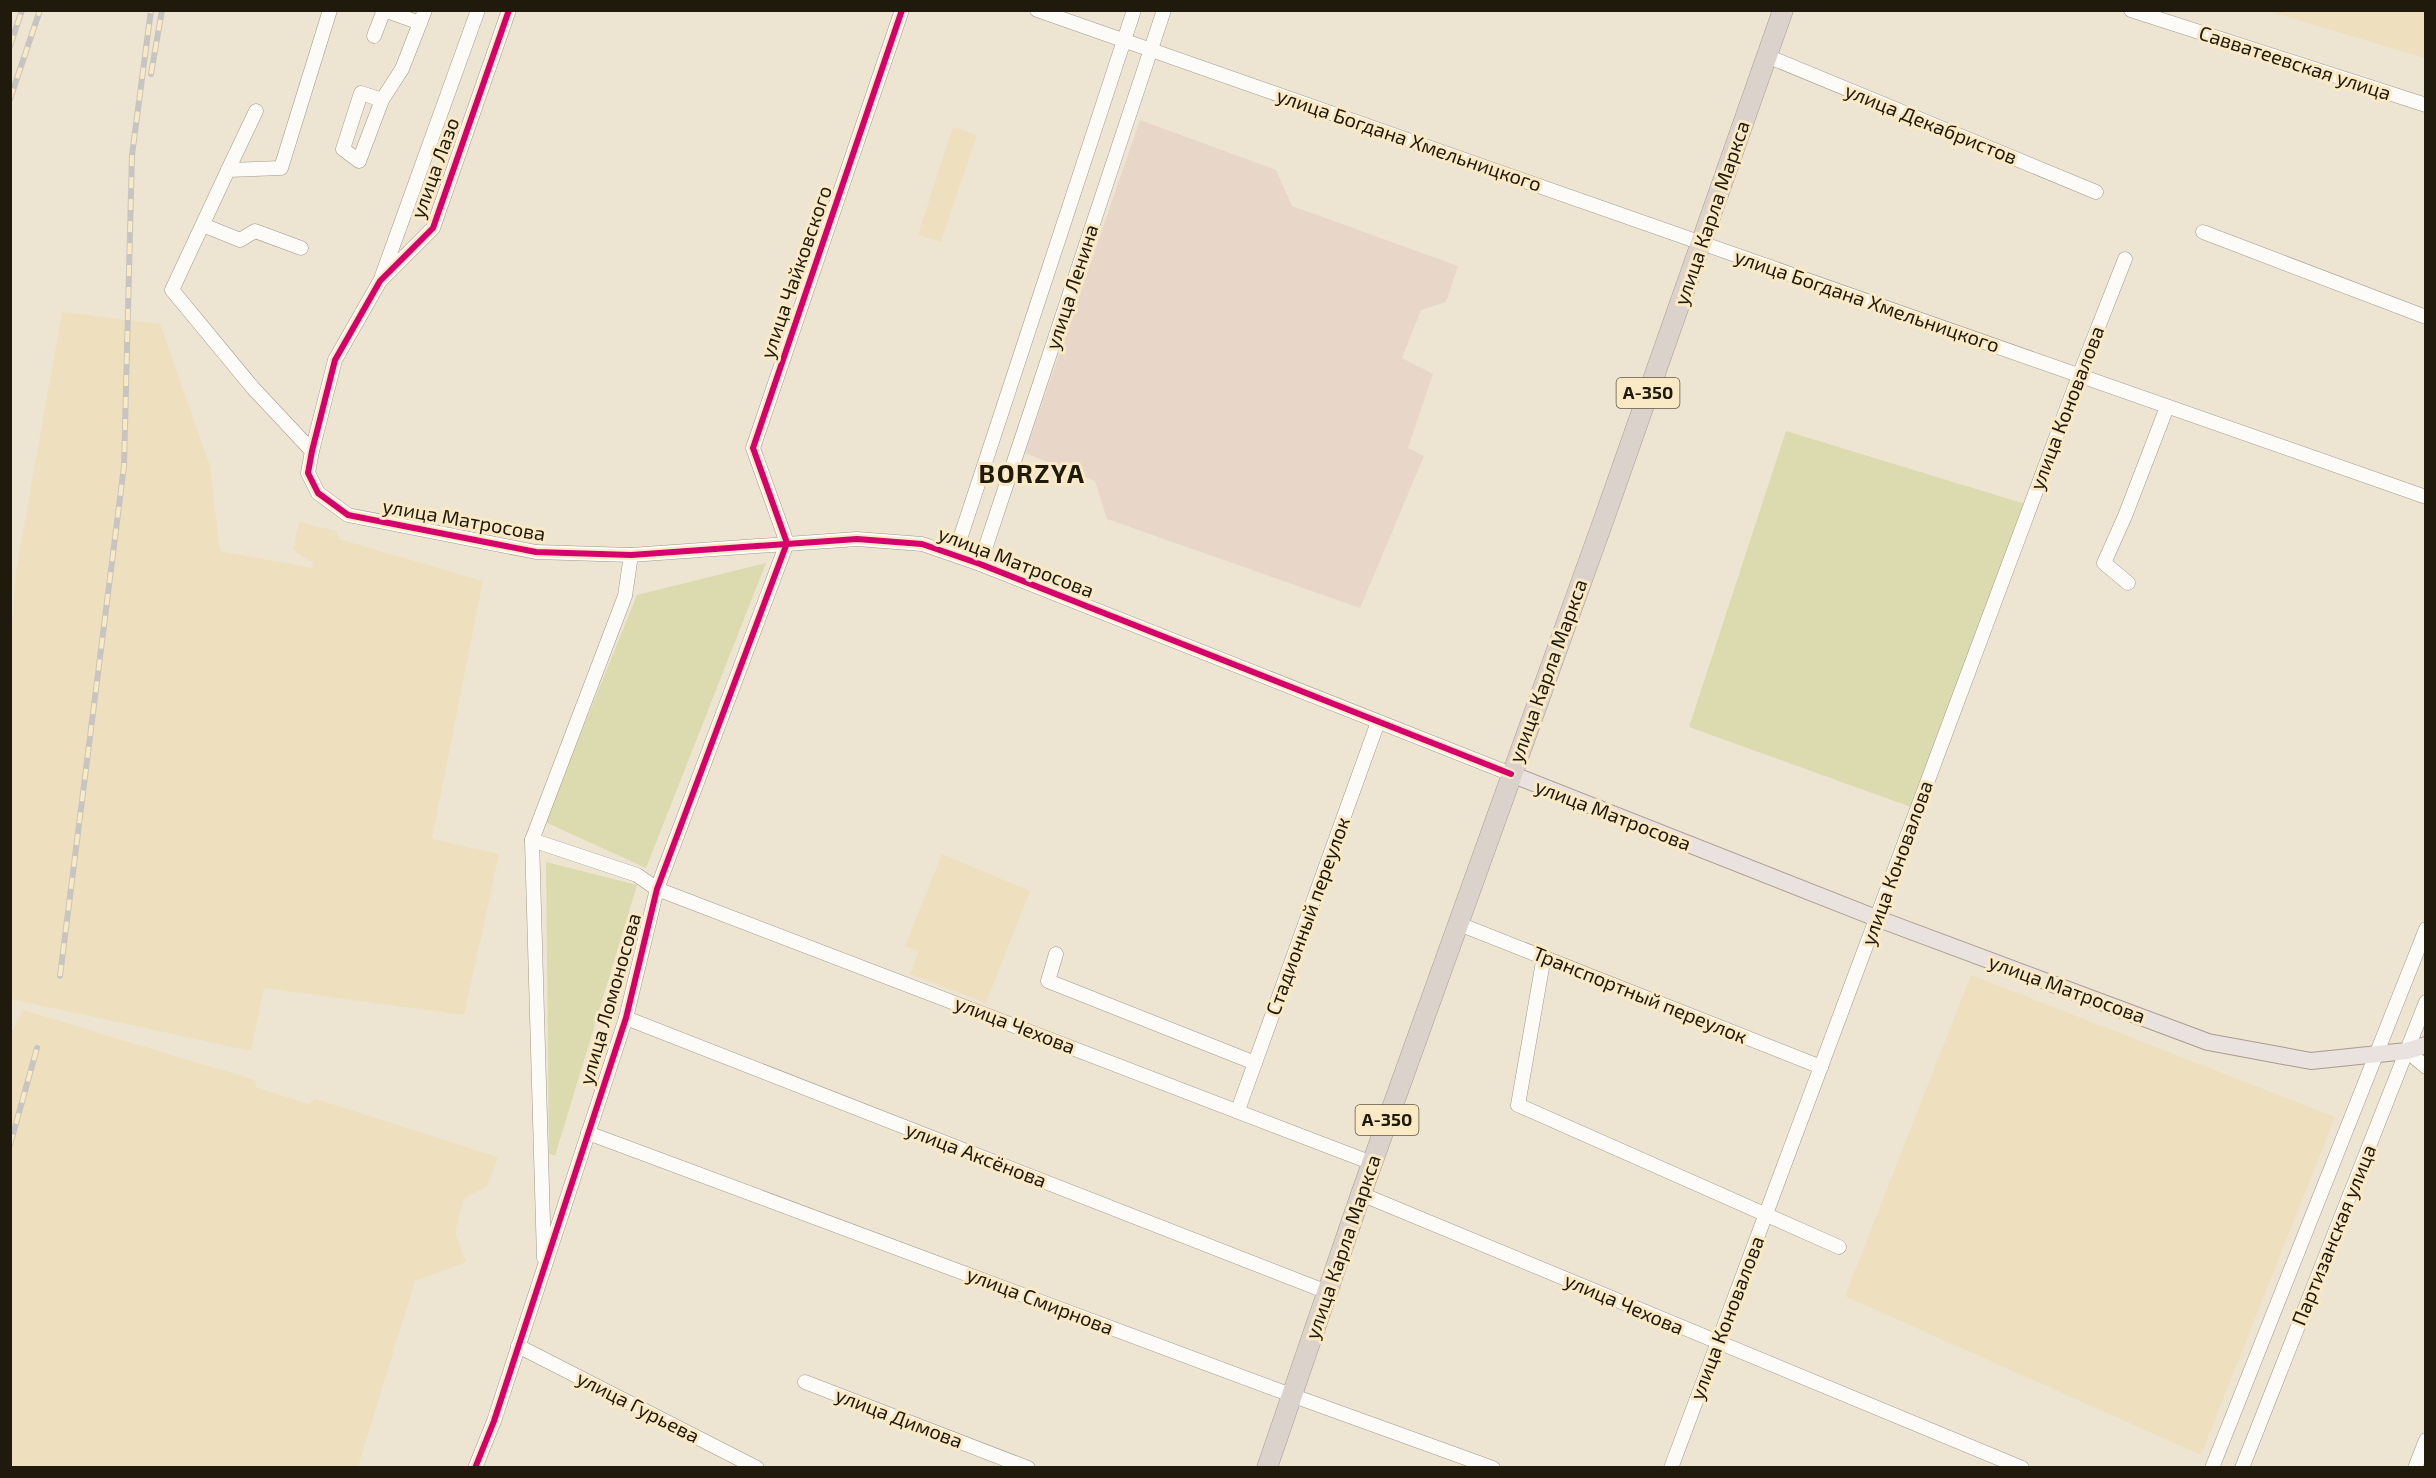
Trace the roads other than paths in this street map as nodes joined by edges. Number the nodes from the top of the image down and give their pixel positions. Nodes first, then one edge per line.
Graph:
1 (330, 10) edge
2 (384, 10) edge
3 (478, 10) edge
4 (508, 10) edge
5 (902, 10) edge
6 (1037, 10) edge
7 (1134, 10) edge
8 (1164, 10) edge
9 (1783, 10) edge
10 (2131, 10) edge
11 (423, 17) edge
12 (374, 36) dead end
13 (1125, 40) junction
14 (1151, 49) junction
15 (1767, 56) junction
16 (382, 100) dead end
17 (2426, 105) edge
18 (256, 111) dead end
19 (228, 170) junction
20 (2096, 192) dead end
21 (203, 225) junction
22 (2203, 232) dead end
23 (1702, 243) junction
24 (301, 248) dead end
25 (2125, 259) dead end
26 (380, 281) junction
27 (2426, 317) edge
28 (2079, 376) junction
29 (2167, 407) junction
30 (312, 451) junction
31 (2426, 497) edge
32 (788, 543) junction
33 (955, 554) junction
34 (632, 555) junction
35 (980, 564) junction
36 (2128, 583) dead end
37 (1378, 722) junction
38 (1511, 774) junction
39 (532, 840) junction
40 (657, 889) junction
41 (1876, 918) junction
42 (1459, 924) junction
43 (2426, 929) edge
44 (1056, 954) dead end
45 (1544, 956) junction
46 (2426, 1002) edge
47 (626, 1018) junction
48 (2426, 1045) edge
49 (2407, 1051) junction
50 (2376, 1054) junction
51 (1255, 1063) junction
52 (1821, 1067) junction
53 (2426, 1067) edge
54 (1238, 1110) junction
55 (588, 1133) junction
56 (1372, 1163) junction
57 (1361, 1194) junction
58 (1765, 1216) junction
59 (1839, 1247) dead end
60 (544, 1269) junction
61 (1327, 1292) junction
62 (1718, 1343) junction
63 (518, 1346) junction
64 (805, 1382) dead end
65 (1291, 1395) junction
66 (2426, 1440) edge
67 (475, 1467) edge
68 (757, 1467) edge
69 (1028, 1467) edge
70 (1267, 1467) edge
71 (1493, 1467) edge
72 (1671, 1467) edge
73 (2022, 1467) edge
74 (2212, 1467) edge
75 (2242, 1467) edge
76 (2415, 1467) edge

1 - 19 street
2 - 11 street
2 - 12 street
3 - 26 street
4 - 26 street, улица Лазо
5 - 32 street, улица Чайковского
6 - 13 street, улица Богдана Хмельницкого
7 - 13 street, улица Ленина
8 - 14 street, улица Ленина
9 - 15 highway, улица Карла Маркса / А-350
10 - 17 street, Савватеевская улица
11 - 16 street
13 - 14 street, улица Богдана Хмельницкого
13 - 33 street, улица Ленина
14 - 23 street, улица Богдана Хмельницкого
14 - 35 street, улица Ленина
15 - 20 street, улица Декабристов
15 - 23 highway, улица Карла Маркса / А-350
18 - 19 street
19 - 21 street
21 - 24 street
21 - 30 street
22 - 27 street
23 - 28 street, улица Богдана Хмельницкого
23 - 38 highway, улица Карла Маркса / А-350
25 - 28 street, улица Коновалова
26 - 30 street, улица Лазо
28 - 29 street, улица Богдана Хмельницкого
28 - 41 street, улица Коновалова
29 - 31 street, улица Богдана Хмельницкого
29 - 36 street
30 - 34 street, улица Матросова
32 - 33 street, улица Матросова
32 - 34 street, улица Матросова
32 - 40 street, улица Ломоносова
33 - 35 street, улица Матросова
34 - 39 street, улица Ломоносова
35 - 37 street, улица Матросова
37 - 38 street, улица Матросова
37 - 51 street, Стадионный переулок
38 - 41 main road, улица Матросова
38 - 42 highway, улица Карла Маркса / А-350
39 - 40 street, улица Чехова
39 - 60 street, улица Ломоносова
40 - 47 street, улица Ломоносова
40 - 54 street, улица Чехова
41 - 50 main road, улица Матросова
41 - 52 street, улица Коновалова
42 - 45 street, Транспортный переулок
42 - 56 highway, улица Карла Маркса / А-350
43 - 50 street
44 - 51 street
45 - 52 street, Транспортный переулок
45 - 58 street
46 - 49 street, Партизанская улица
47 - 55 street, улица Ломоносова
47 - 61 street, улица Аксёнова
48 - 49 main road, улица Матросова
49 - 50 main road, улица Матросова
49 - 53 street
49 - 75 street, Партизанская улица
50 - 74 street
51 - 54 street, Стадионный переулок
52 - 58 street, улица Коновалова
54 - 56 street, улица Чехова
55 - 60 street, улица Ломоносова
55 - 65 street, улица Смирнова
56 - 57 highway, улица Карла Маркса / А-350
57 - 61 highway, улица Карла Маркса / А-350
57 - 62 street, улица Чехова
58 - 59 street
58 - 62 street, улица Коновалова
60 - 63 street, улица Ломоносова
61 - 65 highway, улица Карла Маркса / А-350
62 - 72 street, улица Коновалова
62 - 73 street, улица Чехова
63 - 67 street, улица Ломоносова
63 - 68 street, улица Гурьева
64 - 69 street, улица Димова
65 - 70 highway, улица Карла Маркса / А-350
65 - 71 street, улица Смирнова
66 - 76 street

